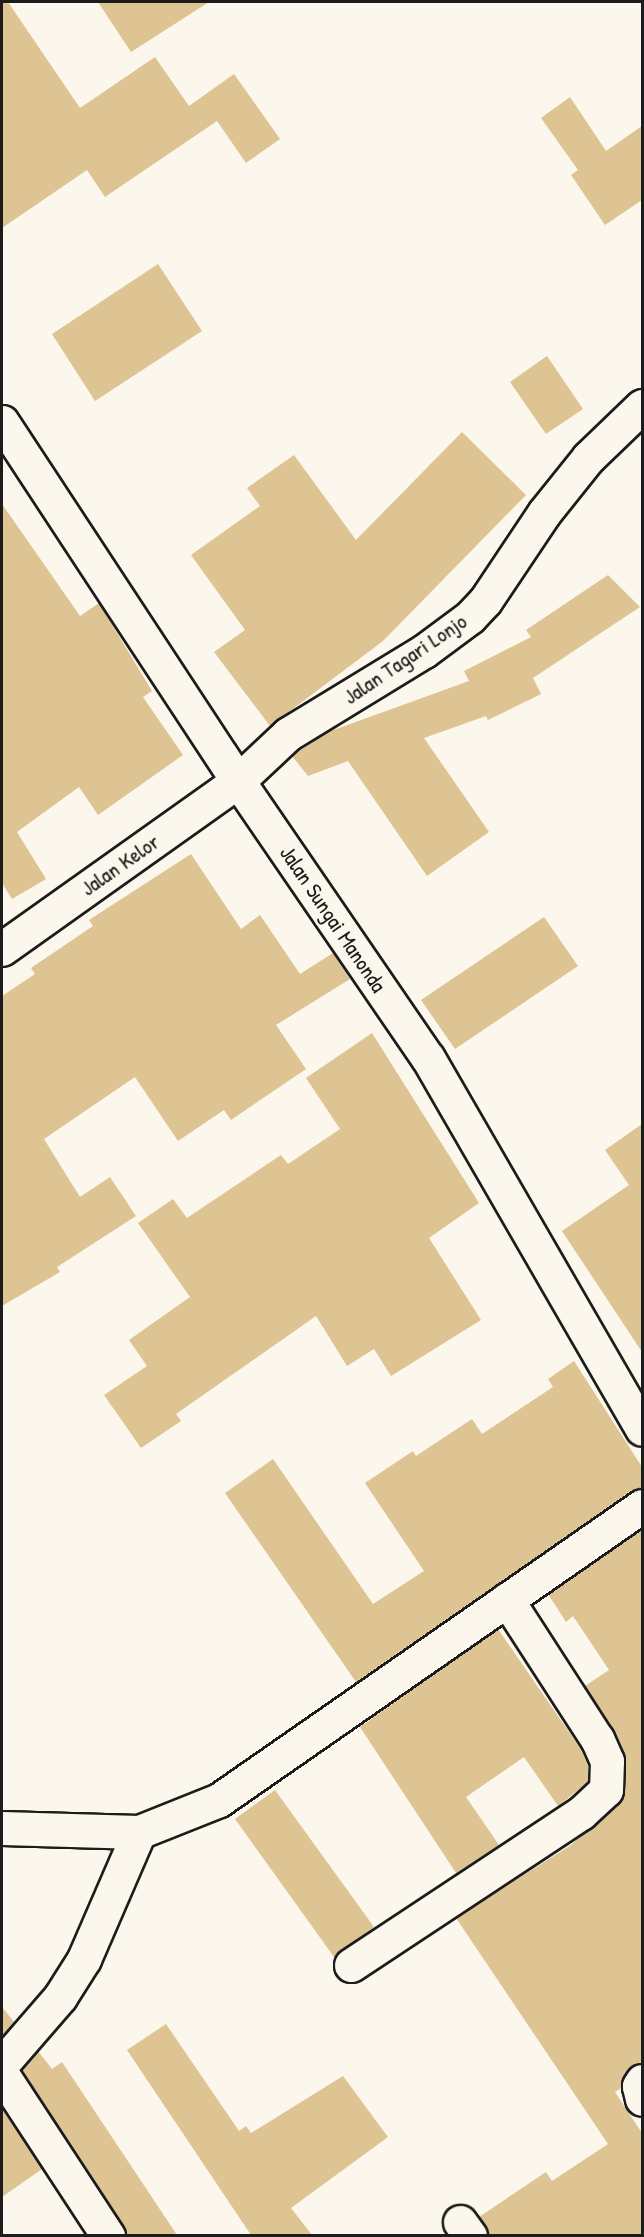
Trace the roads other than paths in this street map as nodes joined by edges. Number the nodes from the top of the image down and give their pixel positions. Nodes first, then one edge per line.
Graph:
1 (642, 406) edge
2 (2, 422) edge
3 (238, 781) junction
4 (2, 949) edge
5 (642, 1429) edge
6 (642, 1506) edge
7 (507, 1600) junction
8 (2, 1828) edge
9 (139, 1832) junction
10 (351, 1965) dead end
11 (2, 2064) edge
12 (2, 2074) edge
13 (642, 2081) edge
14 (642, 2099) edge
15 (108, 2235) edge

1 - 3 street, Jalan Tagari Lonjo
2 - 3 street, Jalan Sungai Manonda
3 - 4 street, Jalan Kelor
3 - 5 street, Jalan Sungai Manonda
6 - 7 street
7 - 9 street
7 - 10 street
8 - 9 street
9 - 11 street
12 - 15 street
13 - 14 street

